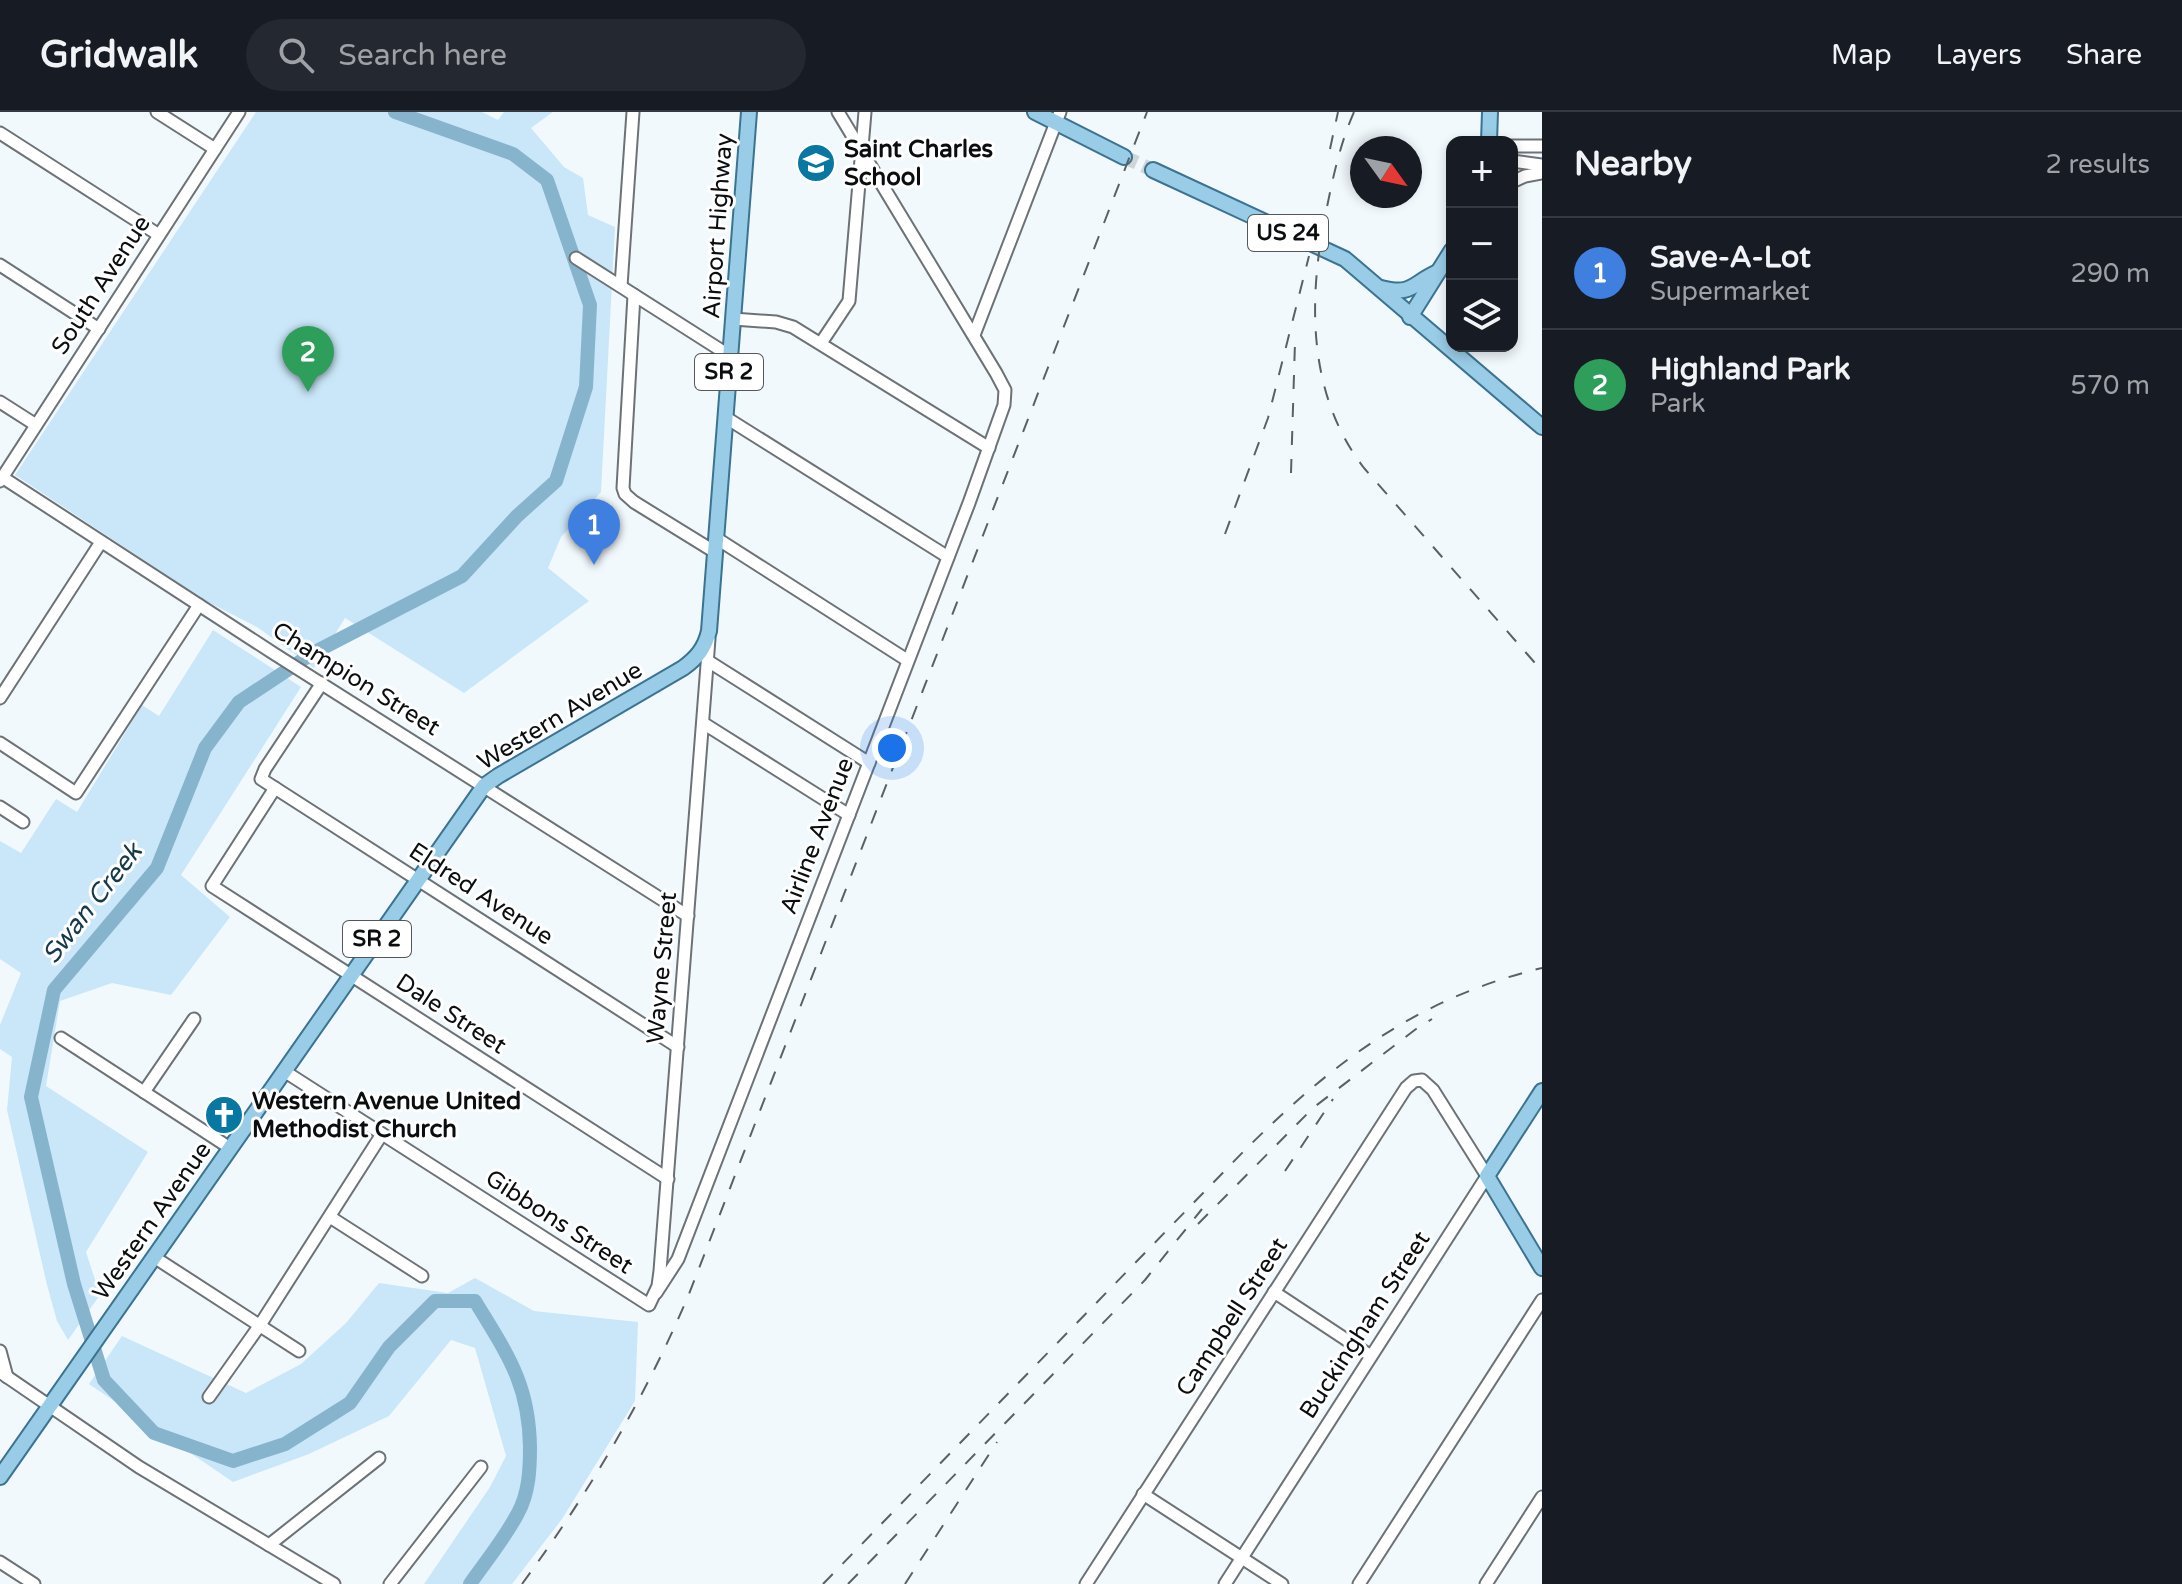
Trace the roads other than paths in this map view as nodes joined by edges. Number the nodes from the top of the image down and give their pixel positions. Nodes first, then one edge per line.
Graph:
1 (157, 112) edge
2 (239, 112) edge
3 (633, 112) edge
4 (749, 112) edge
5 (838, 112) edge
6 (865, 112) edge
7 (1035, 112) edge
8 (1490, 112) edge
9 (1058, 118) edge
10 (0, 133) edge
11 (1489, 136) edge
12 (1518, 146) edge
13 (1542, 146) edge
14 (215, 149) junction
15 (861, 150) junction
16 (1124, 157) tunnel mouth
17 (1518, 162) edge
18 (1542, 165) edge
19 (1153, 170) tunnel mouth
20 (1542, 173) edge
21 (1518, 179) edge
22 (159, 235) junction
23 (576, 258) dead end
24 (1446, 259) edge
25 (0, 265) edge
26 (1438, 272) junction
27 (621, 286) junction
28 (1378, 287) junction
29 (634, 295) junction
30 (1410, 317) junction
31 (733, 319) junction
32 (99, 329) junction
33 (974, 335) junction
34 (821, 343) junction
35 (730, 356) junction
36 (0, 402) edge
37 (725, 417) junction
38 (36, 425) junction
39 (1542, 427) edge
40 (989, 448) junction
41 (1, 479) edge
42 (101, 542) junction
43 (716, 545) junction
44 (948, 557) junction
45 (199, 605) junction
46 (709, 631) junction
47 (907, 660) junction
48 (708, 661) junction
49 (316, 680) junction
50 (0, 698) edge
51 (703, 723) junction
52 (0, 743) edge
53 (869, 763) junction
54 (484, 786) junction
55 (275, 788) junction
56 (0, 807) edge
57 (849, 815) junction
58 (23, 822) dead end
59 (418, 880) junction
60 (688, 916) junction
61 (351, 976) junction
62 (194, 1019) dead end
63 (61, 1038) dead end
64 (678, 1047) junction
65 (284, 1071) junction
66 (1542, 1091) edge
67 (144, 1092) junction
68 (382, 1134) junction
69 (230, 1148) junction
70 (1487, 1176) junction
71 (668, 1179) junction
72 (330, 1217) junction
73 (154, 1257) junction
74 (1542, 1268) edge
75 (422, 1276) dead end
76 (1274, 1292) junction
77 (656, 1293) junction
78 (1542, 1300) edge
79 (649, 1305) joint
80 (260, 1325) junction
81 (0, 1351) edge
82 (299, 1351) dead end
83 (1371, 1356) junction
84 (4, 1374) edge
85 (209, 1397) dead end
86 (50, 1406) junction
87 (379, 1458) dead end
88 (481, 1467) dead end
89 (0, 1477) edge
90 (1143, 1494) junction
91 (1542, 1497) edge
92 (269, 1545) junction
93 (1242, 1558) junction
94 (0, 1562) edge
95 (34, 1584) edge
96 (334, 1584) edge
97 (390, 1584) edge
98 (1086, 1584) edge
99 (1225, 1584) edge
100 (1282, 1584) edge
101 (1359, 1584) edge
102 (1486, 1584) edge

1 - 14 street
2 - 14 street, South Avenue
3 - 27 street
4 - 31 main road, Airport Highway / SR 2
5 - 15 street
6 - 15 street
7 - 9 main road
8 - 11 main road
9 - 16 main road
9 - 33 street
10 - 22 street
12 - 13 street
14 - 22 street, South Avenue
15 - 33 street
15 - 34 street
17 - 18 street
19 - 28 main road, US 24
20 - 21 street
22 - 32 street, South Avenue
23 - 27 street
24 - 26 main road
25 - 32 street
26 - 28 main road
26 - 30 main road
27 - 29 street
28 - 30 main road, US 24
29 - 35 street
29 - 43 street
30 - 39 main road, US 24
31 - 34 street
31 - 35 main road, Airport Highway / SR 2
32 - 38 street, South Avenue
33 - 40 street, Airline Avenue
34 - 40 street
35 - 37 main road, Airport Highway / SR 2
36 - 38 street
37 - 43 main road, Airport Highway / SR 2
37 - 44 street
38 - 41 street, South Avenue
40 - 44 street, Airline Avenue
41 - 42 street, Champion Street
42 - 45 street, Champion Street
42 - 50 street
43 - 46 main road, Airport Highway / SR 2
43 - 47 street
44 - 47 street, Airline Avenue
45 - 49 street, Champion Street
45 - 52 street
46 - 48 street, Wayne Street
46 - 54 main road, Western Avenue / SR 2
47 - 53 street, Airline Avenue
48 - 51 street, Wayne Street
48 - 53 street
49 - 54 street, Champion Street
49 - 55 street, Eldred Avenue
51 - 57 street
51 - 60 street, Wayne Street
53 - 57 street, Airline Avenue
54 - 59 main road, Western Avenue / SR 2
54 - 60 street, Champion Street
55 - 59 street, Eldred Avenue
55 - 61 street, Dale Street
56 - 58 street
57 - 77 street, Airline Avenue
59 - 61 main road, Western Avenue / SR 2
59 - 64 street, Eldred Avenue
60 - 64 street, Wayne Street
61 - 65 main road, Western Avenue / SR 2
61 - 71 street, Dale Street
62 - 67 street
63 - 67 street
64 - 71 street, Wayne Street
65 - 68 street, Gibbons Street
65 - 69 main road, Western Avenue / SR 2
66 - 70 main road, Buckingham Street
67 - 69 street
68 - 72 street
68 - 79 street, Gibbons Street
69 - 73 main road, Western Avenue / SR 2
70 - 74 main road
70 - 76 street, Campbell Street
70 - 83 street, Buckingham Street
71 - 77 street, Wayne Street
72 - 75 street
72 - 80 street
73 - 80 street
73 - 86 main road, Western Avenue / SR 2
76 - 83 street
76 - 90 street, Campbell Street
77 - 79 street, Wayne Street
78 - 101 street
80 - 82 street
80 - 85 street
81 - 84 street
83 - 93 street, Buckingham Street
84 - 86 street
86 - 89 main road, Western Avenue / SR 2
86 - 92 street
87 - 92 street
88 - 97 street
90 - 93 street
90 - 98 street, Campbell Street
91 - 102 street
92 - 96 street
93 - 99 street, Buckingham Street
93 - 100 street
94 - 95 street

